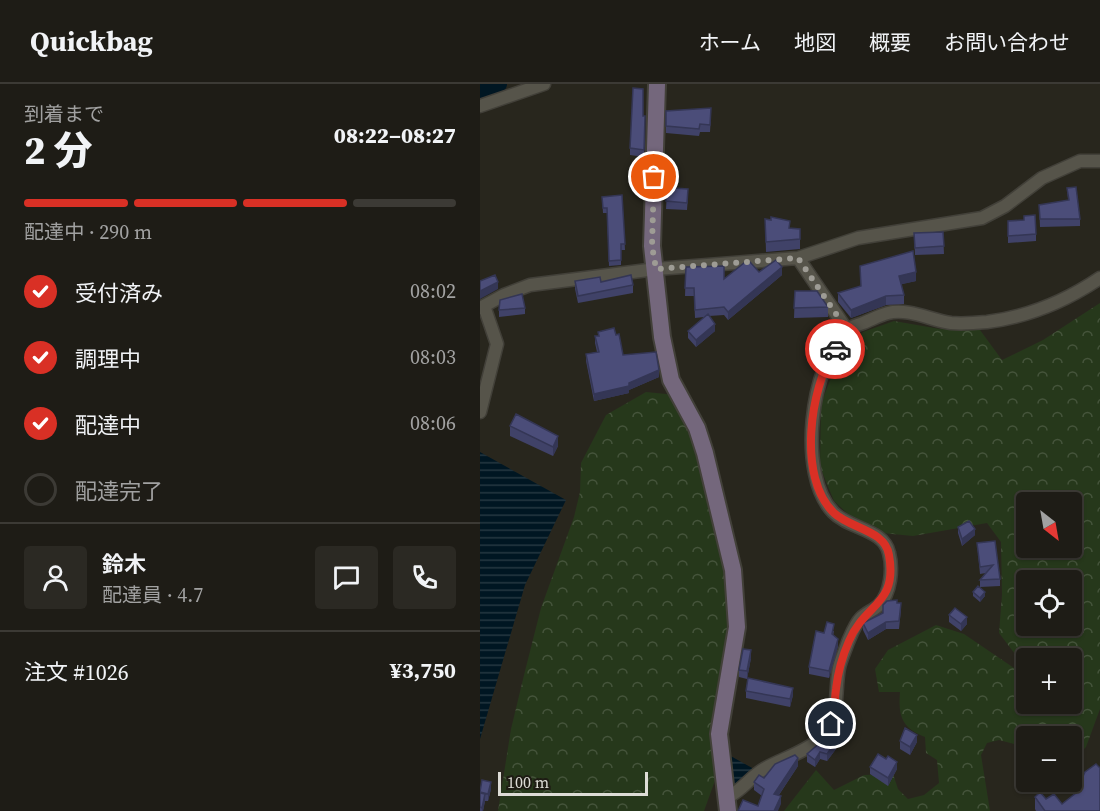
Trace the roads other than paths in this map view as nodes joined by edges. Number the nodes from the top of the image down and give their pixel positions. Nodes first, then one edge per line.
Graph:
1 (544, 84) edge
2 (657, 84) edge
3 (480, 106) edge
4 (1100, 161) edge
5 (798, 258) junction
6 (656, 269) junction
7 (1100, 278) edge
8 (482, 307) edge
9 (847, 330) junction
10 (480, 412) edge
11 (728, 804) edge

1 - 3 street
2 - 6 street
4 - 5 street
5 - 6 street
5 - 9 street
6 - 8 street
6 - 11 street
7 - 9 street
8 - 10 street
9 - 11 street

